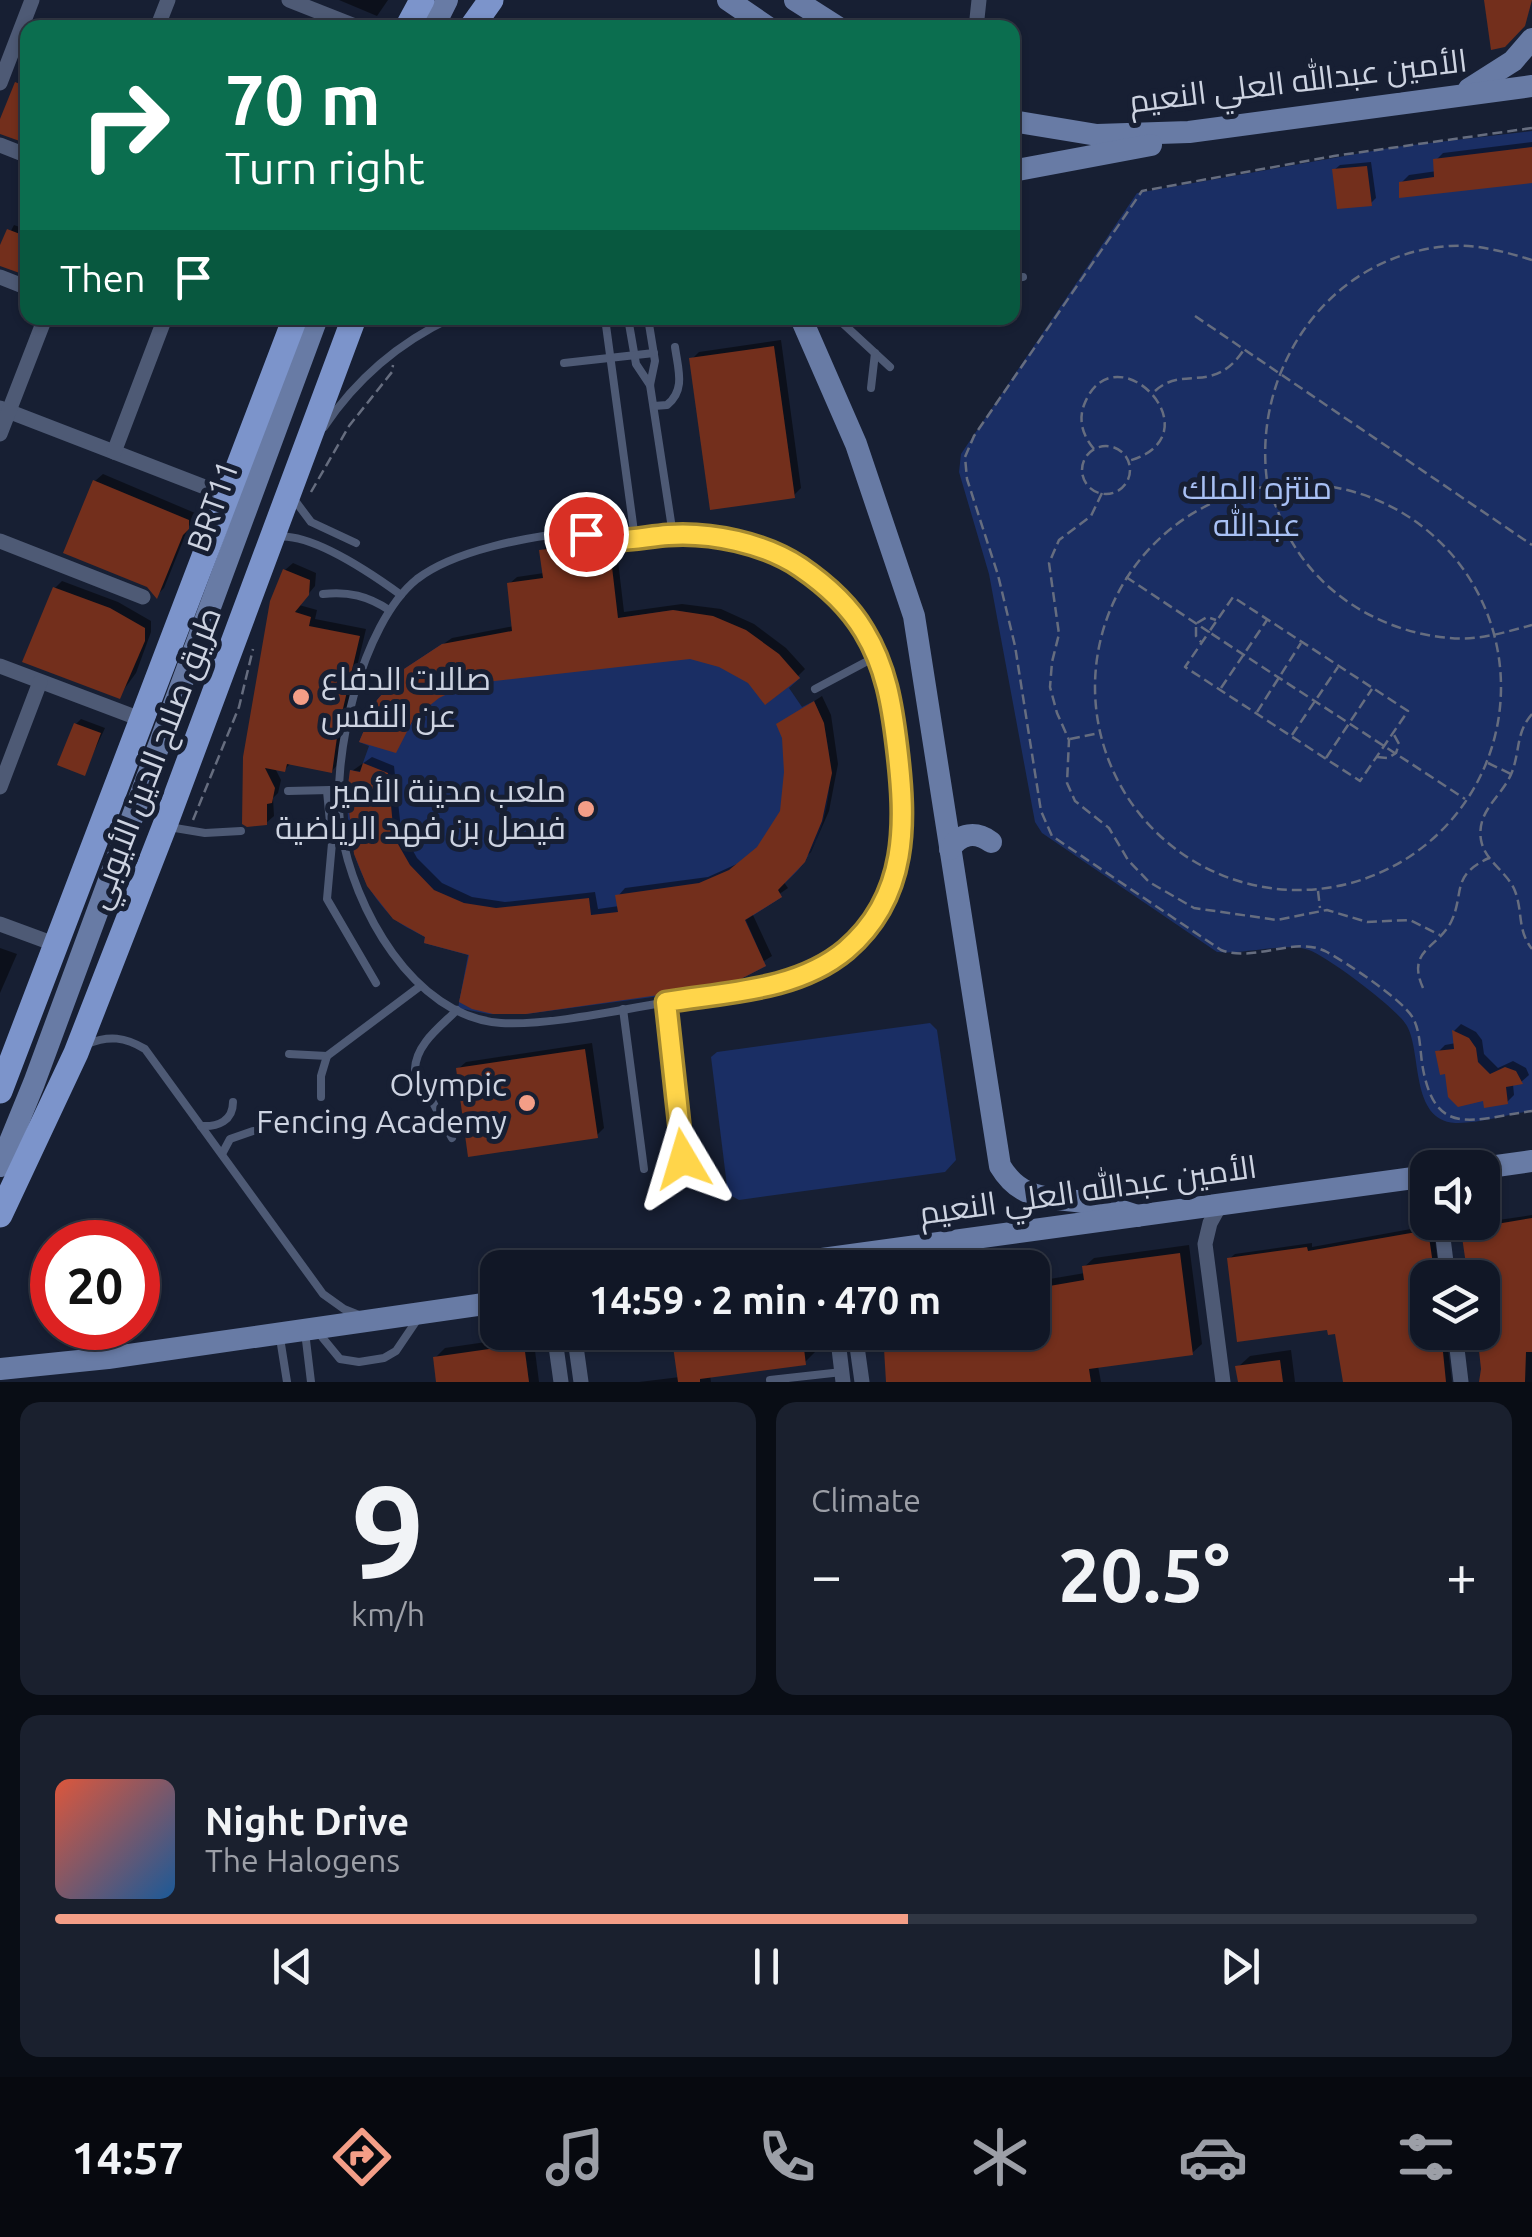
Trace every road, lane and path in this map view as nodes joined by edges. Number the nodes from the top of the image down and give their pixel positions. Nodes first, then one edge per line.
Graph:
1 (289, 0) edge
2 (728, 0) edge
3 (795, 0) edge
4 (340, 20) edge
5 (757, 20) edge
6 (826, 20) edge
7 (20, 31) edge
8 (1532, 39) edge
9 (0, 82) edge
10 (1532, 86) edge
11 (1460, 94) junction
12 (1020, 124) edge
13 (1227, 128) junction
14 (1532, 128) edge
15 (1020, 169) edge
16 (1532, 260) edge
17 (1195, 316) dead end
18 (42, 325) edge
19 (163, 325) edge
20 (292, 325) edge
21 (314, 325) edge
22 (351, 325) edge
23 (436, 325) edge
24 (606, 325) edge
25 (629, 325) edge
26 (649, 325) edge
27 (805, 325) edge
28 (844, 325) edge
29 (675, 347) dead end
30 (1244, 349) junction
31 (654, 353) junction
32 (875, 354) junction
33 (633, 355) junction
34 (387, 356) junction
35 (610, 358) junction
36 (564, 363) dead end
37 (890, 367) dead end
38 (1278, 373) junction
39 (650, 385) junction
40 (870, 388) dead end
41 (1154, 392) junction
42 (654, 406) junction
43 (4, 409) edge
44 (0, 434) edge
45 (1094, 449) junction
46 (114, 452) junction
47 (1128, 460) junction
48 (292, 481) junction
49 (1268, 485) junction
50 (1102, 494) junction
51 (228, 496) junction
52 (300, 512) junction
53 (673, 534) junction
54 (270, 539) junction
55 (634, 539) junction
56 (0, 541) edge
57 (356, 543) dead end
58 (1532, 545) edge
59 (1126, 577) junction
60 (322, 594) dead end
61 (401, 595) junction
62 (143, 597) dead end
63 (389, 610) junction
64 (1268, 619) junction
65 (1217, 620) junction
66 (1196, 624) junction
67 (1532, 626) edge
68 (1209, 632) junction
69 (1495, 634) junction
70 (255, 638) dead end
71 (1302, 642) junction
72 (1202, 643) junction
73 (1244, 655) junction
74 (878, 656) junction
75 (1338, 665) junction
76 (0, 666) edge
77 (1278, 678) junction
78 (40, 682) junction
79 (1372, 688) junction
80 (815, 689) dead end
81 (1220, 691) junction
82 (1314, 701) junction
83 (1255, 714) junction
84 (1532, 714) edge
85 (143, 720) junction
86 (1349, 723) junction
87 (1393, 732) junction
88 (1100, 733) junction
89 (1291, 736) junction
90 (1069, 740) junction
91 (1384, 745) junction
92 (1396, 753) junction
93 (1376, 757) junction
94 (1326, 759) junction
95 (1487, 762) junction
96 (1511, 774) junction
97 (0, 788) edge
98 (340, 789) junction
99 (288, 791) dead end
100 (327, 791) junction
101 (1467, 800) junction
102 (176, 828) junction
103 (241, 832) dead end
104 (991, 842) dead end
105 (950, 848) junction
106 (1488, 858) junction
107 (1318, 890) junction
108 (1320, 910) junction
109 (0, 924) edge
110 (1440, 936) junction
111 (58, 945) junction
112 (1532, 949) edge
113 (376, 982) dead end
114 (419, 987) junction
115 (1422, 988) dead end
116 (666, 1002) junction
117 (623, 1009) junction
118 (457, 1010) junction
119 (76, 1053) junction
120 (289, 1054) dead end
121 (328, 1056) junction
122 (6, 1058) edge
123 (0, 1091) edge
124 (321, 1096) dead end
125 (232, 1102) dead end
126 (1532, 1111) edge
127 (202, 1126) junction
128 (253, 1131) dead end
129 (452, 1138) dead end
130 (222, 1154) junction
131 (683, 1159) dead end
132 (1532, 1161) edge
133 (1500, 1165) edge
134 (0, 1166) edge
135 (644, 1169) dead end
136 (1410, 1183) edge
137 (1220, 1205) junction
138 (1176, 1211) junction
139 (0, 1215) edge
140 (1137, 1216) junction
141 (1205, 1244) junction
142 (922, 1250) edge
143 (480, 1304) edge
144 (422, 1312) junction
145 (382, 1318) junction
146 (309, 1329) junction
147 (279, 1333) junction
148 (557, 1350) edge
149 (576, 1350) edge
150 (839, 1350) edge
151 (858, 1350) edge
152 (1457, 1350) edge
153 (0, 1370) edge
154 (842, 1377) edge
155 (770, 1380) edge
156 (288, 1382) edge
157 (311, 1382) edge
158 (561, 1382) edge
159 (581, 1382) edge
160 (862, 1382) edge
161 (1223, 1382) edge
162 (1461, 1382) edge

1 - 4 street
2 - 5 main road
3 - 6 main road
7 - 9 street
8 - 11 main road
10 - 11 main road, الأمين عبدالله العلي النعيم
11 - 13 main road, الأمين عبدالله العلي النعيم
12 - 13 main road, الأمين عبدالله العلي النعيم
13 - 15 main road
14 - 126 path
16 - 38 path
17 - 30 path
18 - 43 street
19 - 46 street
20 - 51 main road, طريق صلاح الدين الأيوبي
21 - 134 main road, BRT11
22 - 48 main road, طريق صلاح الدين الأيوبي
23 - 34 lane
24 - 35 lane
25 - 33 lane
26 - 31 lane
27 - 105 main road
28 - 32 lane
29 - 42 lane
30 - 38 path
30 - 41 path
31 - 33 lane
31 - 39 lane
32 - 37 lane
32 - 40 lane
33 - 35 lane
33 - 39 lane
34 - 48 lane
34 - 52 path
35 - 36 lane
35 - 55 lane
38 - 49 path
38 - 58 path
39 - 42 lane
41 - 45 path
41 - 47 path
42 - 53 lane
43 - 44 street
43 - 46 street
45 - 47 path
45 - 50 path
46 - 51 street
47 - 50 path
48 - 52 lane
48 - 54 main road, طريق صلاح الدين الأيوبي
49 - 59 path
49 - 69 path
49 - 69 path
50 - 90 path
51 - 85 main road, طريق صلاح الدين الأيوبي
52 - 57 lane
53 - 55 lane
53 - 74 lane
54 - 61 lane
54 - 102 main road, طريق صلاح الدين الأيوبي
55 - 61 lane
56 - 62 street
59 - 66 path
59 - 88 path
60 - 63 lane
61 - 63 lane
63 - 98 lane
64 - 65 path
64 - 71 path
64 - 73 path
65 - 66 path
65 - 68 path
66 - 68 path
66 - 72 path
67 - 69 path
68 - 72 path
68 - 73 path
69 - 95 path
70 - 102 path
71 - 75 path
71 - 77 path
72 - 81 path
73 - 77 path
73 - 81 path
74 - 80 lane
74 - 116 lane
75 - 79 path
75 - 82 path
76 - 78 street
77 - 82 path
77 - 83 path
78 - 85 street
78 - 97 street
79 - 86 path
79 - 87 path
81 - 83 path
82 - 86 path
82 - 89 path
83 - 89 path
84 - 96 path
85 - 111 main road, طريق صلاح الدين الأيوبي
86 - 91 path
86 - 94 path
87 - 91 path
87 - 92 path
88 - 90 path
88 - 107 path
89 - 94 path
90 - 108 path
91 - 92 path
91 - 93 path
92 - 93 path
92 - 101 path
93 - 94 path
95 - 96 path
95 - 101 path
96 - 106 path
98 - 100 lane
98 - 114 lane
99 - 100 lane
100 - 113 lane
101 - 107 path
102 - 103 lane
102 - 119 main road, طريق صلاح الدين الأيوبي
104 - 105 main road
105 - 140 main road
106 - 110 path
106 - 112 path
107 - 108 path
108 - 110 path
109 - 111 street
110 - 115 path
111 - 122 main road, طريق صلاح الدين الأيوبي
114 - 118 lane
114 - 121 lane
116 - 117 lane
116 - 131 lane
117 - 118 lane
117 - 135 lane
118 - 129 lane
119 - 127 lane
119 - 139 main road, طريق صلاح الدين الأيوبي
120 - 121 lane
121 - 124 lane
122 - 123 main road, طريق صلاح الدين الأيوبي
125 - 127 lane
127 - 130 lane
128 - 130 lane
130 - 145 lane
132 - 133 main road
136 - 137 main road, الأمين عبدالله العلي النعيم
137 - 138 main road, الأمين عبدالله العلي النعيم
137 - 141 street
138 - 140 main road, الأمين عبدالله العلي النعيم
138 - 141 street
140 - 142 main road, الأمين عبدالله العلي النعيم
141 - 161 street
143 - 144 main road
144 - 145 main road
144 - 146 lane
145 - 146 main road
146 - 147 main road
146 - 157 lane
147 - 153 main road
147 - 156 lane
148 - 158 street
149 - 159 street
150 - 154 street
151 - 160 street
152 - 162 street
154 - 155 lane

